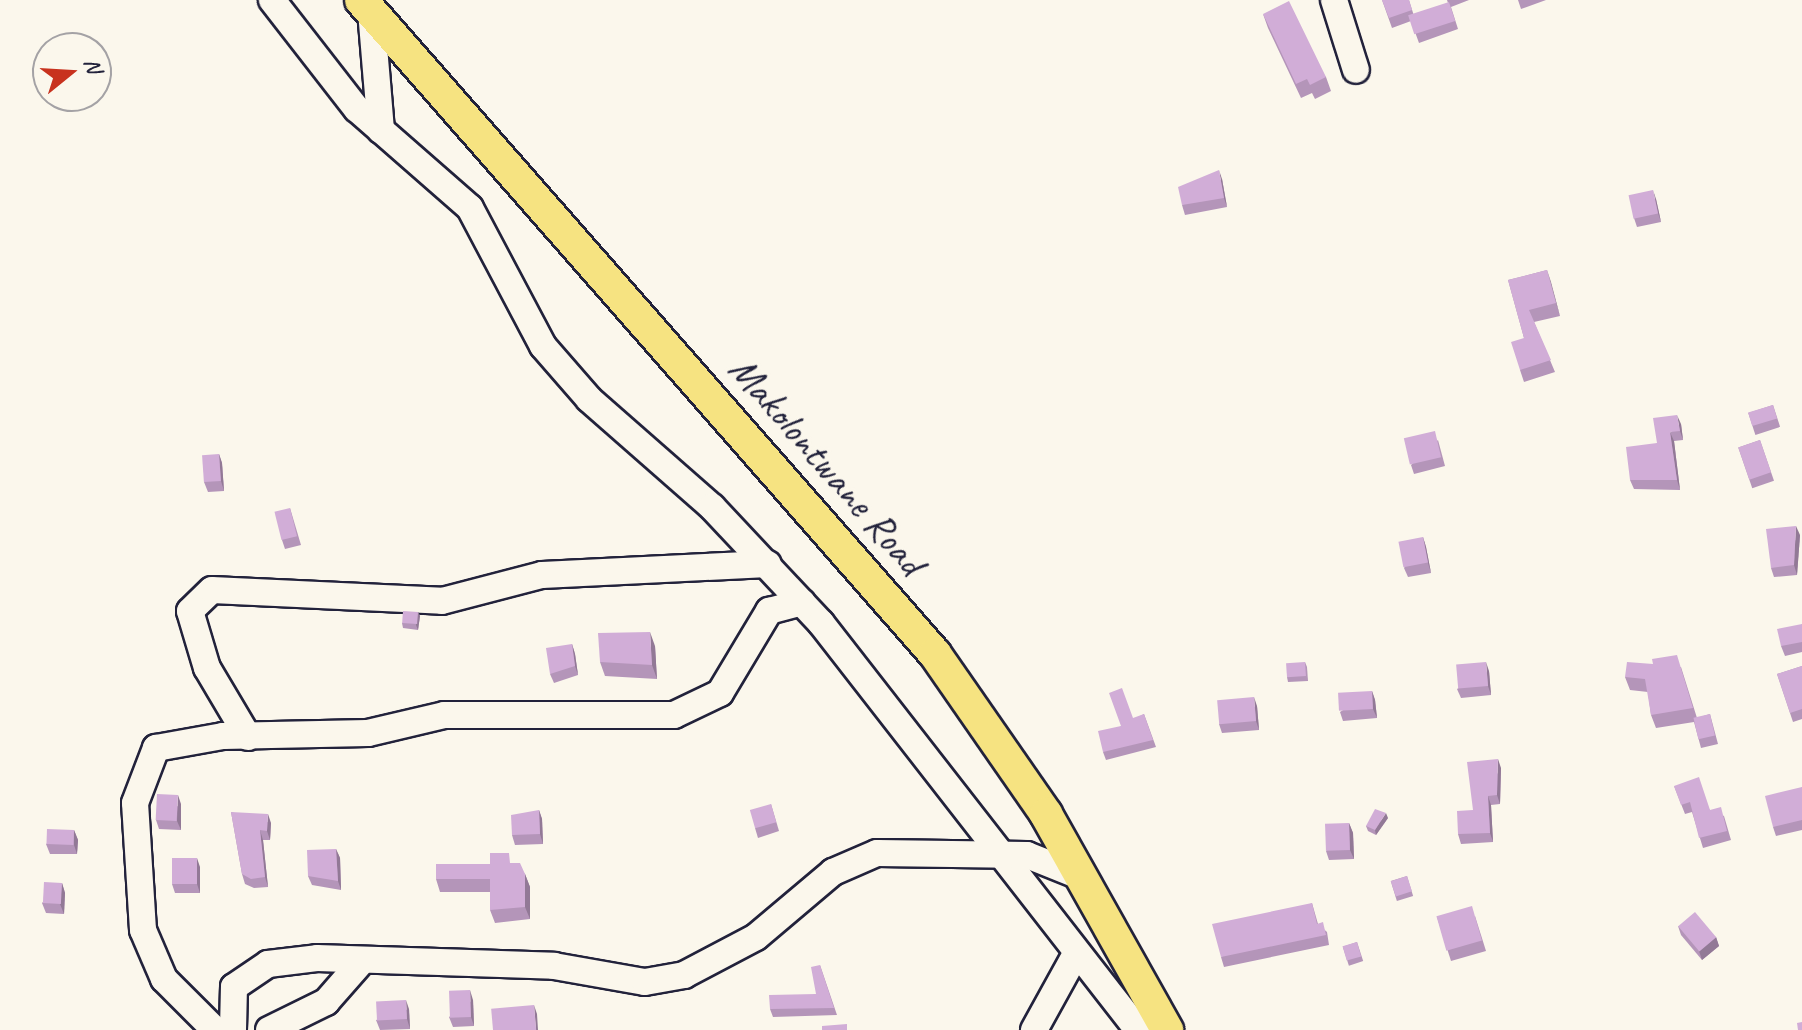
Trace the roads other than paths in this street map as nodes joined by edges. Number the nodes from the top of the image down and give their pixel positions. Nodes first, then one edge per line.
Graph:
1 (272, 0) edge
2 (1334, 0) edge
3 (366, 6) edge
4 (1356, 70) dead end
5 (381, 131) junction
6 (768, 564) junction
7 (802, 602) junction
8 (248, 737) junction
9 (999, 854) junction
10 (1082, 877) junction
11 (1076, 954) junction
12 (361, 962) junction
13 (215, 1030) edge
14 (233, 1030) edge
15 (269, 1030) edge
16 (1034, 1030) edge
17 (1138, 1030) edge
18 (1167, 1030) edge

1 - 5 street
2 - 4 street
3 - 5 street
3 - 10 main road, Makolontwane Road
5 - 6 street
6 - 7 street
6 - 8 street
7 - 8 street
7 - 9 street
8 - 13 street
9 - 10 street
9 - 11 street
9 - 12 street
10 - 18 main road, Makolontwane Road
11 - 16 street
11 - 17 street
12 - 14 street
12 - 15 street

